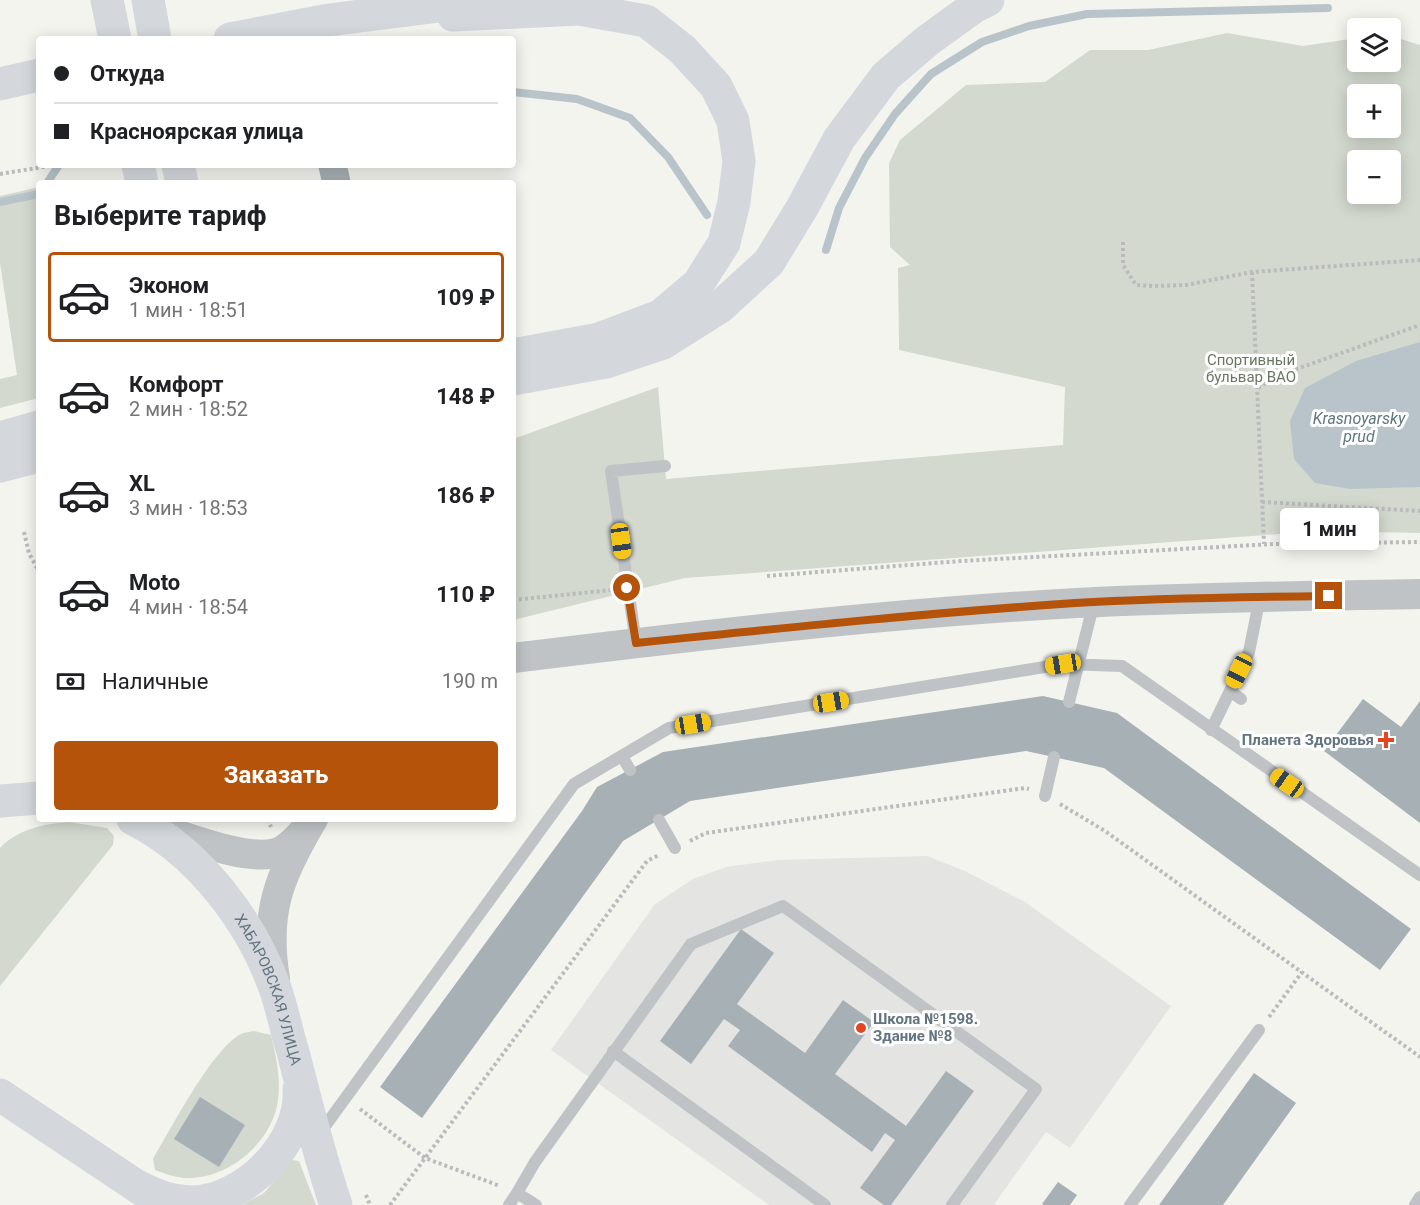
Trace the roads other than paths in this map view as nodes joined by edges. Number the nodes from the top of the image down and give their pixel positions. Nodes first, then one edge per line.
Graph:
1 (108, 0) edge
2 (148, 0) edge
3 (487, 0) edge
4 (988, 0) edge
5 (314, 28) edge
6 (114, 36) edge
7 (154, 36) edge
8 (253, 36) edge
9 (36, 77) edge
10 (0, 85) edge
11 (516, 354) edge
12 (516, 378) edge
13 (36, 428) edge
14 (0, 438) edge
15 (36, 457) edge
16 (0, 466) edge
17 (36, 466) edge
18 (665, 466) dead end
19 (0, 472) edge
20 (1420, 594) edge
21 (1260, 596) junction
22 (1094, 602) junction
23 (636, 643) junction
24 (516, 658) edge
25 (1078, 664) junction
26 (1230, 691) junction
27 (1241, 699) dead end
28 (1069, 702) dead end
29 (1211, 730) junction
30 (622, 756) junction
31 (1054, 757) dead end
32 (630, 770) dead end
33 (1045, 796) road end
34 (36, 800) edge
35 (4, 808) edge
36 (659, 820) dead end
37 (139, 822) edge
38 (141, 822) edge
39 (311, 823) edge
40 (675, 848) road end
41 (1420, 875) edge
42 (277, 993) junction
43 (1259, 1030) road end
44 (613, 1051) junction
45 (298, 1072) junction
46 (0, 1095) edge
47 (315, 1138) junction
48 (139, 1187) junction
49 (517, 1193) junction
50 (1420, 1197) edge
51 (165, 1205) edge
52 (336, 1205) edge
53 (508, 1205) edge
54 (536, 1205) edge
55 (825, 1205) edge
56 (952, 1205) edge
57 (1130, 1205) edge
58 (1415, 1205) edge

1 - 6 main road
2 - 7 main road
3 - 5 main road
4 - 12 main road
5 - 8 main road
5 - 11 main road
9 - 10 main road
13 - 14 main road
15 - 16 main road
17 - 19 main road
18 - 23 lane
20 - 21 street
21 - 22 street
21 - 26 lane
22 - 23 street
22 - 25 lane
23 - 24 street
25 - 28 lane
25 - 29 lane
25 - 30 lane
26 - 27 lane
26 - 29 lane
29 - 41 lane
30 - 32 lane
30 - 47 lane
31 - 33 lane
34 - 35 main road
36 - 40 lane
37 - 42 main road, ХАБАРОВСКАЯ УЛИЦА
38 - 39 street
39 - 42 street
42 - 45 main road, ХАБАРОВСКАЯ УЛИЦА
43 - 57 lane
44 - 49 lane
44 - 55 lane
44 - 56 lane
45 - 47 main road, ХАБАРОВСКАЯ УЛИЦА
45 - 48 main road
46 - 48 main road
47 - 52 main road, ХАБАРОВСКАЯ УЛИЦА
48 - 51 main road
49 - 53 lane
49 - 54 lane
50 - 58 lane

